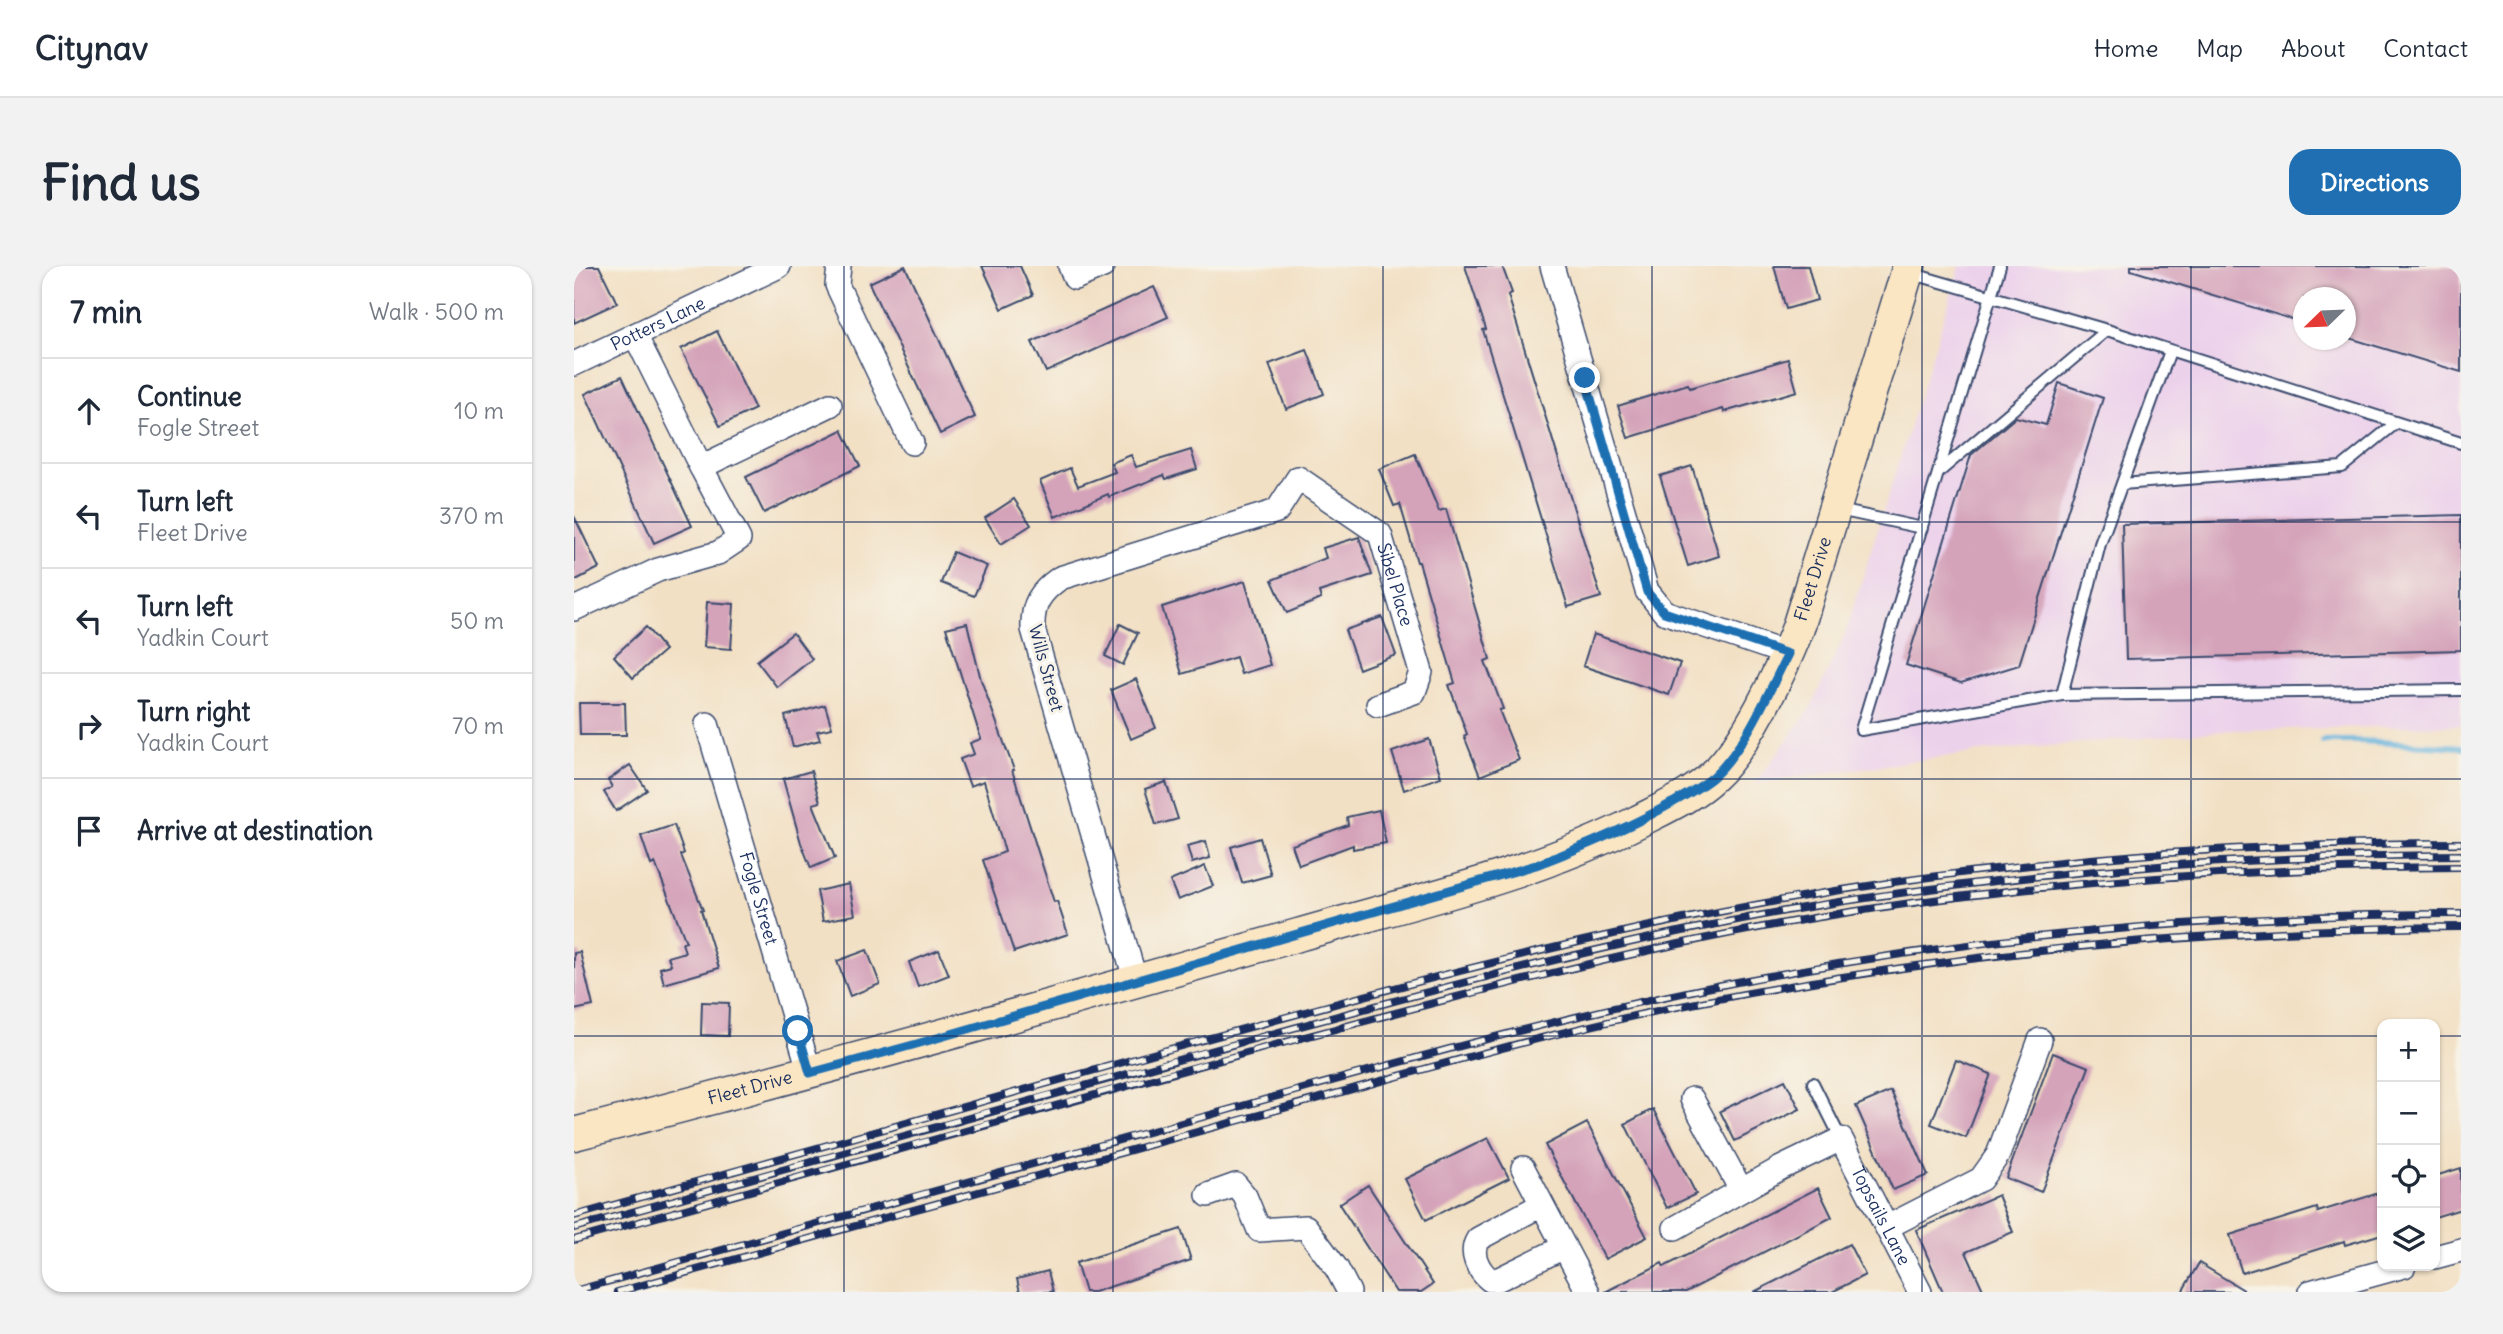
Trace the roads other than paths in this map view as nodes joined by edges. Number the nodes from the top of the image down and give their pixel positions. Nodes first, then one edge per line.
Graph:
1 (779, 266) edge
2 (839, 266) edge
3 (1070, 266) edge
4 (1103, 266) edge
5 (1552, 266) edge
6 (2000, 266) edge
7 (1908, 269) edge
8 (1992, 295) junction
9 (2107, 330) junction
10 (635, 335) junction
11 (2170, 351) junction
12 (574, 364) edge
13 (830, 405) dead end
14 (2396, 423) junction
15 (912, 443) dead end
16 (2461, 443) edge
17 (702, 467) junction
18 (1939, 472) junction
19 (1298, 478) joint
20 (2122, 484) junction
21 (1834, 509) junction
22 (1922, 528) junction
23 (574, 609) edge
24 (1788, 654) junction
25 (2461, 690) edge
26 (2062, 695) junction
27 (1378, 705) dead end
28 (707, 724) dead end
29 (1136, 982) junction
30 (2040, 1040) dead end
31 (810, 1073) junction
32 (1812, 1083) dead end
33 (1692, 1099) dead end
34 (574, 1134) edge
35 (1841, 1139) junction
36 (1523, 1168) dead end
37 (1741, 1190) junction
38 (1208, 1195) dead end
39 (1541, 1205) junction
40 (1887, 1227) junction
41 (1675, 1228) dead end
42 (1563, 1247) junction
43 (2461, 1250) edge
44 (2440, 1256) edge
45 (2386, 1271) edge
46 (1916, 1290) edge
47 (1349, 1292) edge
48 (1588, 1292) edge
49 (2309, 1292) edge

1 - 10 street, Potters Lane
2 - 15 street
3 - 4 street
5 - 24 street
6 - 8 lane
7 - 8 lane
7 - 21 street, Fleet Drive
8 - 9 lane
8 - 18 lane
9 - 11 lane
9 - 18 lane
10 - 12 street, Potters Lane
10 - 17 street
11 - 14 lane
11 - 20 lane
13 - 17 street
14 - 16 lane
14 - 20 lane
17 - 23 street
18 - 22 lane
19 - 27 street, Sibel Place
19 - 29 street, Wills Street
20 - 26 lane
21 - 22 lane
21 - 24 street, Fleet Drive
22 - 26 lane
24 - 29 street, Fleet Drive
25 - 26 lane
28 - 31 street, Fogle Street
29 - 31 street, Fleet Drive
30 - 40 street
31 - 34 street, Fleet Drive
32 - 35 lane
33 - 37 street
35 - 37 street
35 - 40 street, Topsails Lane
36 - 39 street
37 - 41 street
38 - 47 street
39 - 42 street
39 - 42 street
40 - 46 street, Topsails Lane
42 - 48 street
43 - 44 street
45 - 49 street

